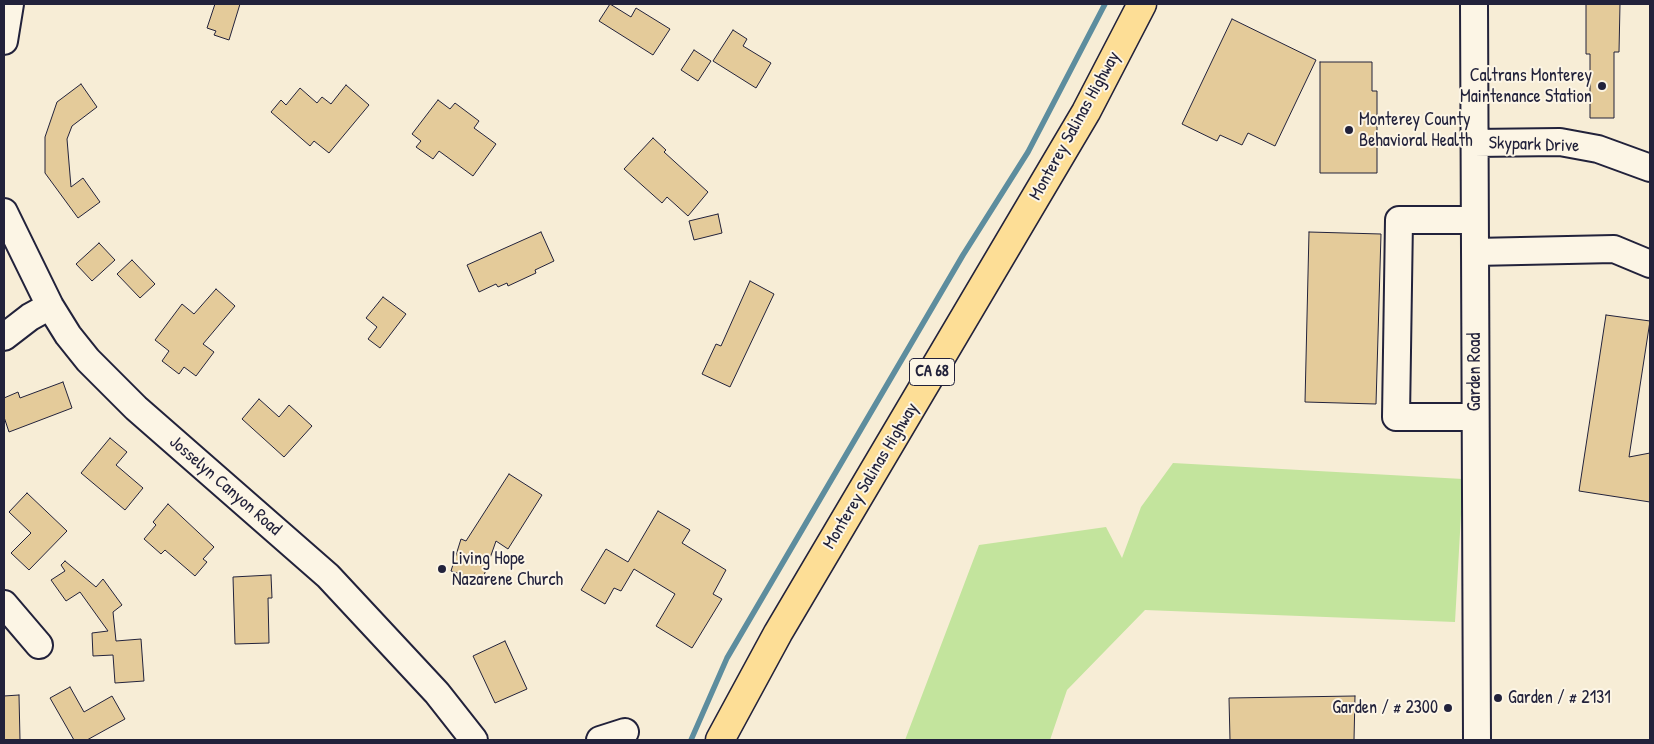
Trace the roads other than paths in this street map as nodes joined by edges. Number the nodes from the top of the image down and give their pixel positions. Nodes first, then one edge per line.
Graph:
1 (10, 4) edge
2 (1142, 4) edge
3 (1474, 4) edge
4 (4, 41) edge
5 (1474, 143) junction
6 (1650, 168) edge
7 (4, 212) edge
8 (1474, 220) junction
9 (1475, 252) junction
10 (1650, 264) edge
11 (50, 306) junction
12 (4, 337) edge
13 (1475, 417) junction
14 (4, 604) edge
15 (39, 645) dead end
16 (625, 732) dead end
17 (474, 740) edge
18 (600, 740) edge
19 (720, 740) edge
20 (1477, 740) edge

1 - 4 street
2 - 19 highway, Monterey Salinas Highway / CA 68
3 - 5 street, Garden Road
5 - 6 street, Skypark Drive
5 - 8 street, Garden Road
7 - 11 street, Josselyn Canyon Road
8 - 9 street, Garden Road
8 - 13 street
9 - 10 street
9 - 13 street, Garden Road
11 - 12 street
11 - 17 street, Josselyn Canyon Road
13 - 20 street, Garden Road
14 - 15 street
16 - 18 street

